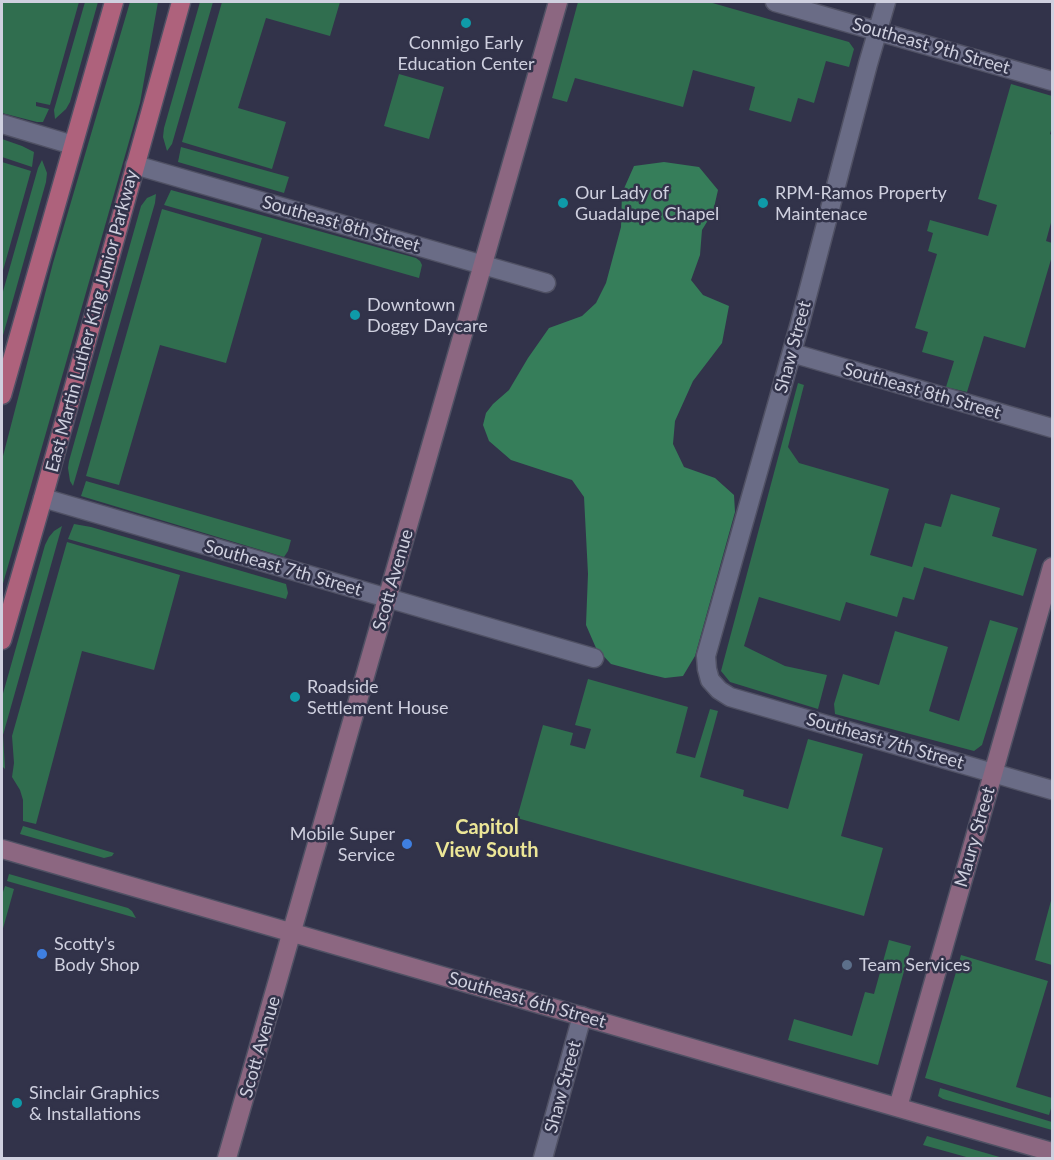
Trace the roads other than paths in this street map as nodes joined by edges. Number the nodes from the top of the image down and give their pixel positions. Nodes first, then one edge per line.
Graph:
1 (114, 2) edge
2 (180, 2) edge
3 (558, 2) edge
4 (775, 2) edge
5 (886, 2) edge
6 (878, 31) junction
7 (1053, 81) edge
8 (2, 124) edge
9 (73, 145) junction
10 (135, 165) junction
11 (483, 265) junction
12 (546, 283) dead end
13 (792, 353) junction
14 (2, 395) edge
15 (1053, 428) edge
16 (43, 498) junction
17 (1053, 567) edge
18 (388, 599) junction
19 (2, 640) edge
20 (594, 658) dead end
21 (719, 690) joint
22 (994, 772) junction
23 (1053, 790) edge
24 (2, 849) edge
25 (292, 933) junction
26 (582, 1016) junction
27 (897, 1107) junction
28 (1053, 1152) edge
29 (227, 1158) edge
30 (543, 1158) edge

1 - 9 main road
2 - 10 main road, East Martin Luther King Junior Parkway
3 - 11 main road, Scott Avenue
4 - 6 street, Southeast 9th Street
5 - 6 street, Shaw Street
6 - 7 street, Southeast 9th Street
6 - 13 street, Shaw Street
8 - 9 street
9 - 14 main road
10 - 11 street, Southeast 8th Street
10 - 16 main road, East Martin Luther King Junior Parkway
11 - 12 street, Southeast 8th Street
11 - 18 main road, Scott Avenue
13 - 15 street, Southeast 8th Street
13 - 21 street, Shaw Street
16 - 18 street, Southeast 7th Street
16 - 19 main road, East Martin Luther King Junior Parkway
17 - 22 main road, Maury Street
18 - 20 street, Southeast 7th Street
18 - 25 main road, Scott Avenue
21 - 22 street, Southeast 7th Street
22 - 23 street, Southeast 7th Street
22 - 27 main road, Maury Street
24 - 25 main road, Southeast 6th Street
25 - 26 main road, Southeast 6th Street
25 - 29 main road, Scott Avenue
26 - 27 main road, Southeast 6th Street
26 - 30 street, Shaw Street
27 - 28 main road, Southeast 6th Street

